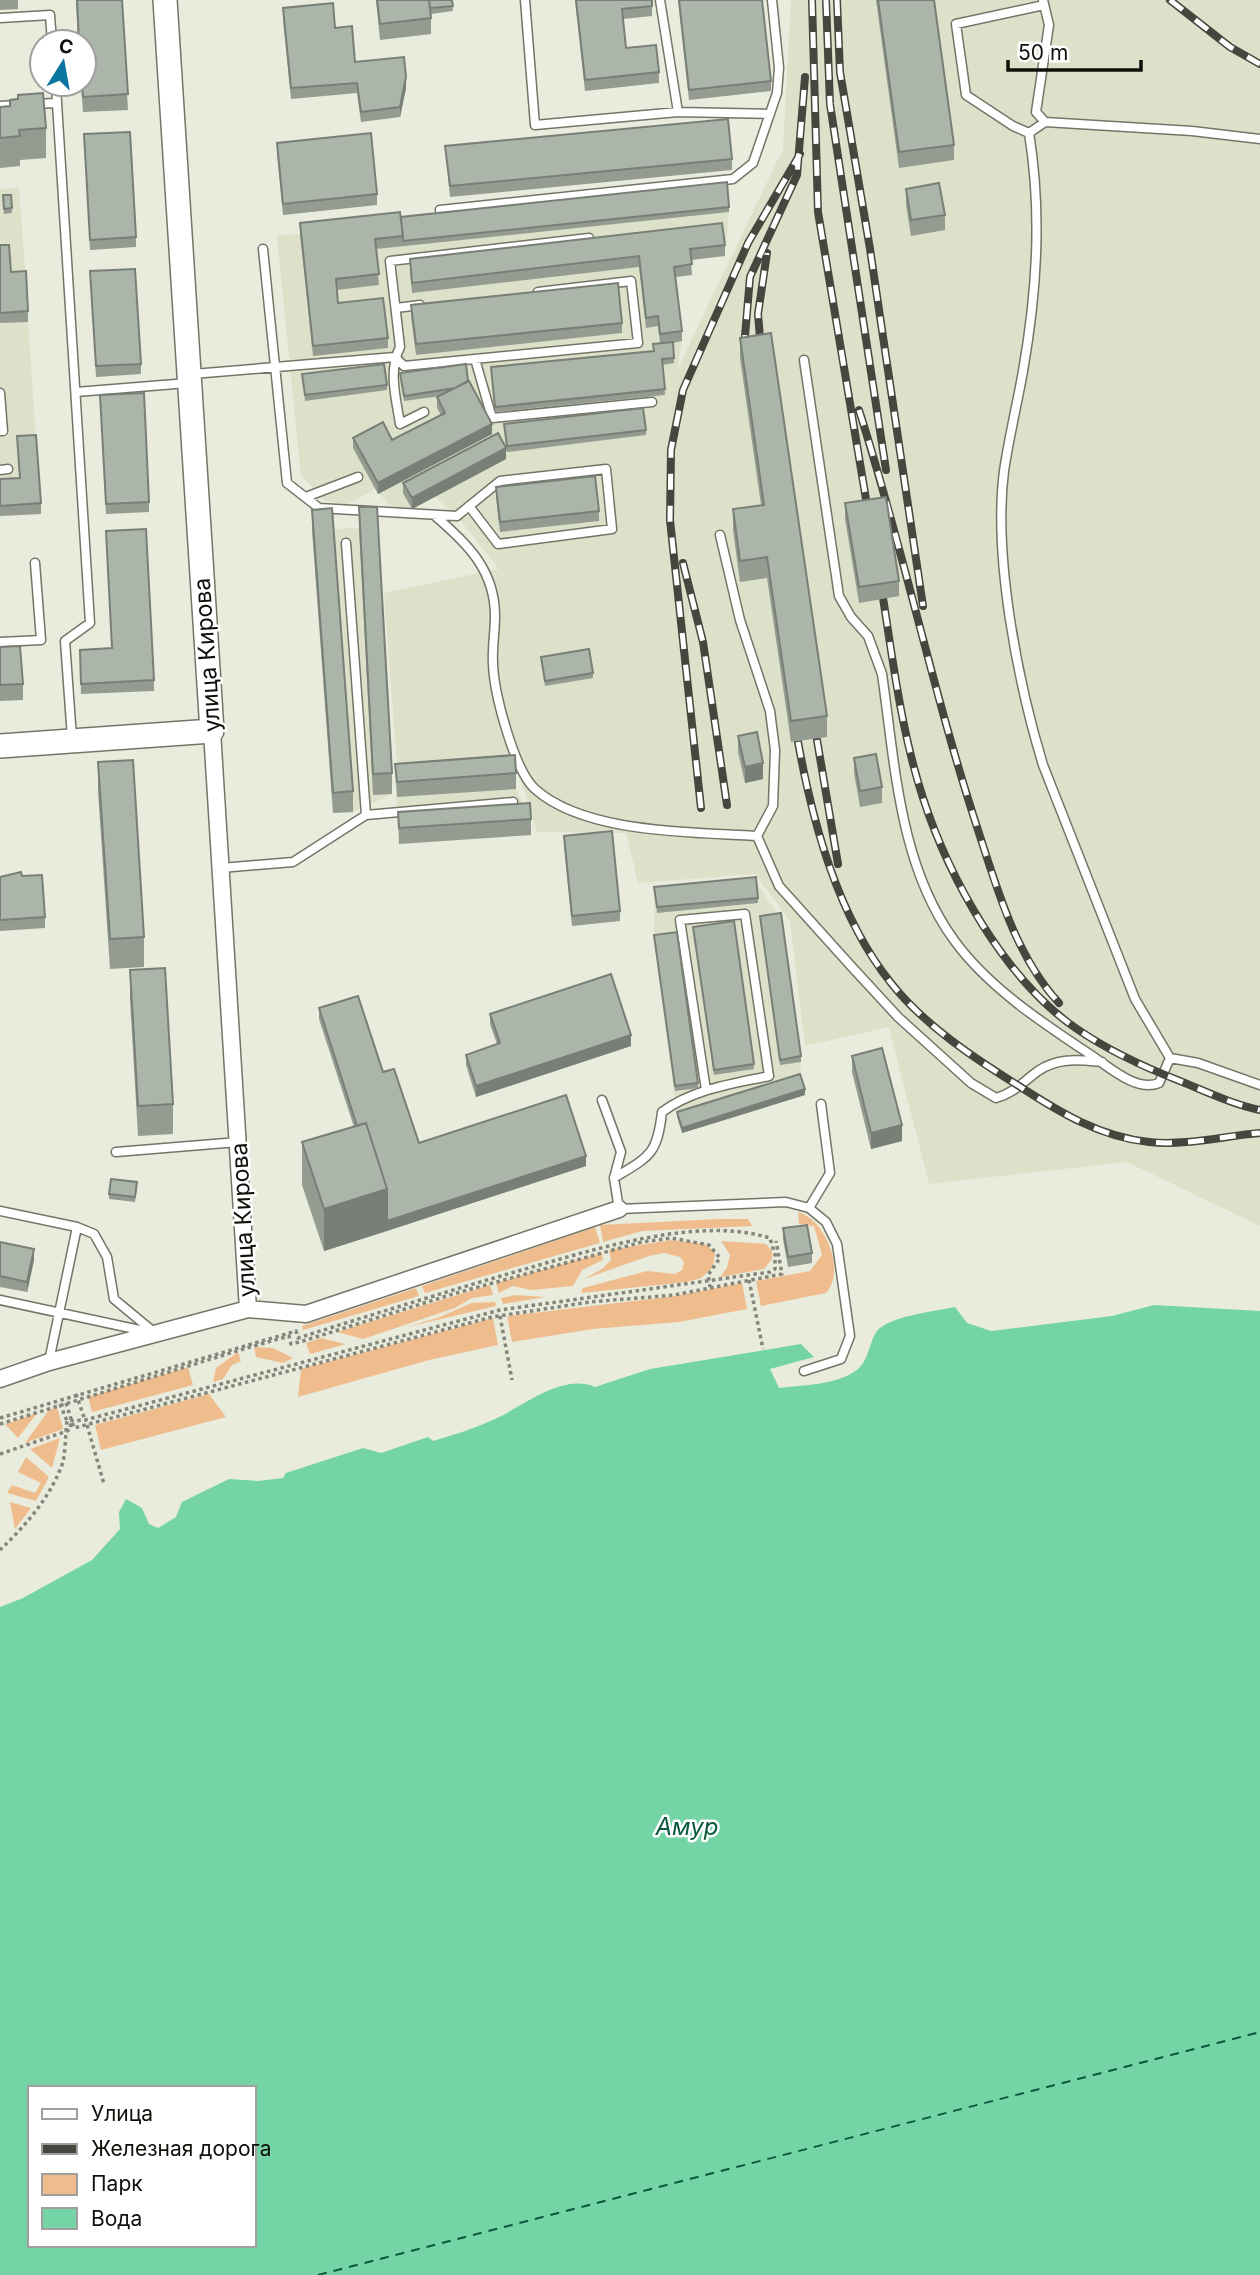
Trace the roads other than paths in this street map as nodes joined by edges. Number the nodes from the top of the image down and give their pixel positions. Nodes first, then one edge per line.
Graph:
1 (165, 0) edge
2 (525, 0) edge
3 (660, 0) edge
4 (772, 0) edge
5 (1044, 3) edge
6 (0, 18) edge
7 (51, 28) edge
8 (57, 98) edge
9 (57, 103) junction
10 (0, 106) edge
11 (678, 112) junction
12 (770, 114) junction
13 (1045, 122) junction
14 (1030, 133) junction
15 (1260, 139) edge
16 (440, 210) edge
17 (598, 237) edge
18 (263, 249) dead end
19 (534, 292) edge
20 (437, 303) edge
21 (396, 308) junction
22 (395, 357) junction
23 (475, 359) junction
24 (804, 360) dead end
25 (274, 368) junction
26 (189, 378) junction
27 (76, 392) junction
28 (0, 393) edge
29 (652, 402) dead end
30 (424, 412) dead end
31 (0, 431) edge
32 (358, 477) dead end
33 (306, 498) junction
34 (469, 506) junction
35 (434, 515) junction
36 (720, 535) dead end
37 (346, 543) dead end
38 (35, 563) dead end
39 (0, 642) edge
40 (212, 731) junction
41 (72, 740) junction
42 (0, 746) edge
43 (513, 802) edge
44 (366, 815) junction
45 (757, 836) junction
46 (221, 868) junction
47 (1170, 1058) junction
48 (1102, 1062) junction
49 (1260, 1085) edge
50 (706, 1090) junction
51 (602, 1100) dead end
52 (821, 1104) dead end
53 (238, 1142) junction
54 (116, 1152) dead end
55 (614, 1178) junction
56 (808, 1208) junction
57 (618, 1209) junction
58 (0, 1212) edge
59 (77, 1227) junction
60 (0, 1300) edge
61 (248, 1309) junction
62 (60, 1311) junction
63 (155, 1333) junction
64 (49, 1362) junction
65 (804, 1371) dead end
66 (0, 1378) edge

1 - 26 main road, улица Кирова
2 - 11 lane
3 - 11 lane
4 - 12 lane
5 - 13 lane
5 - 14 lane
6 - 7 lane
8 - 9 lane
9 - 10 lane
9 - 27 lane
11 - 12 lane
12 - 16 lane
13 - 14 lane
13 - 15 lane
14 - 47 lane
17 - 21 lane
18 - 25 lane
19 - 23 lane
20 - 21 lane
21 - 22 lane
22 - 23 lane
22 - 25 lane
22 - 30 lane
23 - 29 lane
24 - 48 lane
25 - 26 lane
25 - 33 lane
26 - 27 lane
26 - 40 main road, улица Кирова
27 - 41 lane
28 - 31 lane
32 - 33 lane
33 - 35 lane
34 - 34 lane
34 - 35 lane
35 - 45 lane
36 - 45 lane
37 - 44 lane
38 - 39 lane
40 - 41 main road
40 - 46 street, улица Кирова
41 - 42 main road
43 - 44 lane
44 - 46 lane
45 - 48 lane
46 - 53 street, улица Кирова
47 - 48 lane
47 - 49 lane
50 - 50 lane
50 - 55 lane
51 - 55 lane
52 - 56 lane
53 - 54 lane
53 - 61 street, улица Кирова
55 - 57 lane
56 - 57 lane
56 - 65 lane
57 - 61 street
58 - 59 lane
59 - 62 lane
59 - 63 lane
60 - 62 lane
61 - 63 street
62 - 63 lane
62 - 64 lane
63 - 64 street
64 - 66 street

